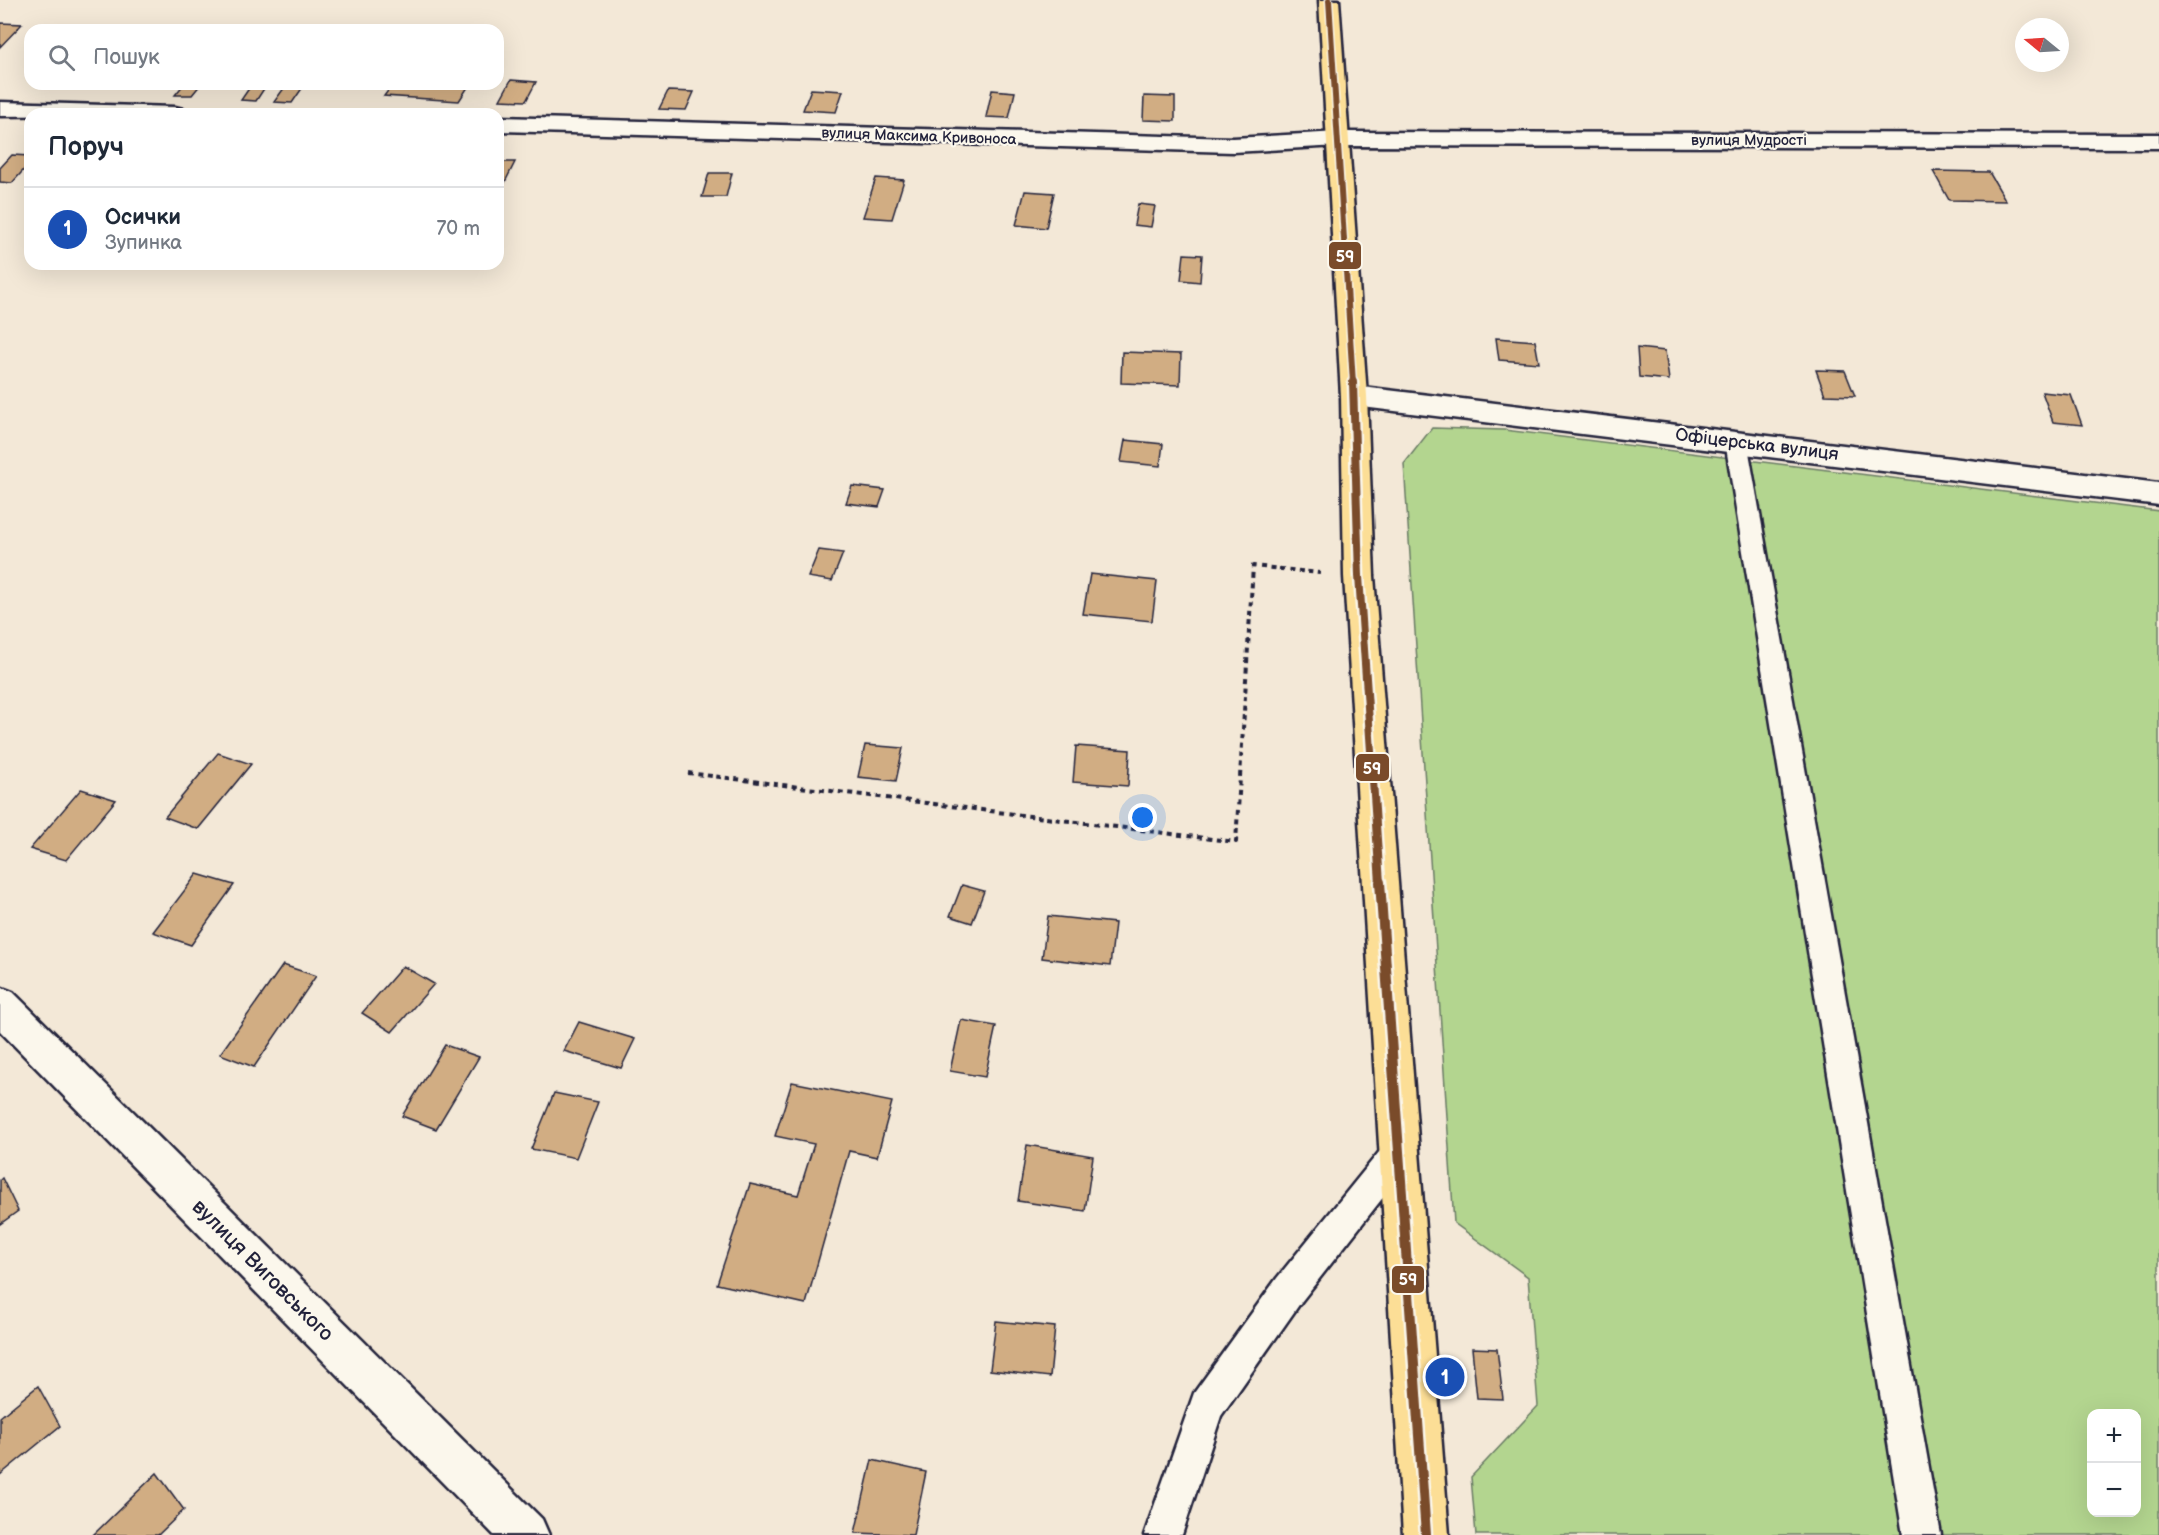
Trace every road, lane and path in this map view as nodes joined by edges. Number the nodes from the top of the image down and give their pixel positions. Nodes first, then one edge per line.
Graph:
1 (1329, 0) edge
2 (0, 109) edge
3 (24, 110) edge
4 (504, 124) edge
5 (1339, 140) junction
6 (2159, 141) edge
7 (1354, 396) junction
8 (1736, 441) junction
9 (2159, 494) edge
10 (1359, 576) junction
11 (688, 773) dead end
12 (0, 1005) edge
13 (1399, 1152) junction
14 (526, 1535) edge
15 (1163, 1535) edge
16 (1426, 1535) edge
17 (1922, 1535) edge

1 - 5 main road
2 - 3 street
4 - 5 street, вулиця Максима Кривоноса
5 - 6 street, вулиця Мудрості
5 - 7 main road
7 - 8 street, Офіцерська вулиця
7 - 10 main road
8 - 9 street, Офіцерська вулиця
8 - 17 lane
10 - 11 path
10 - 13 main road
12 - 14 street, вулиця Виговського
13 - 15 lane
13 - 16 main road

